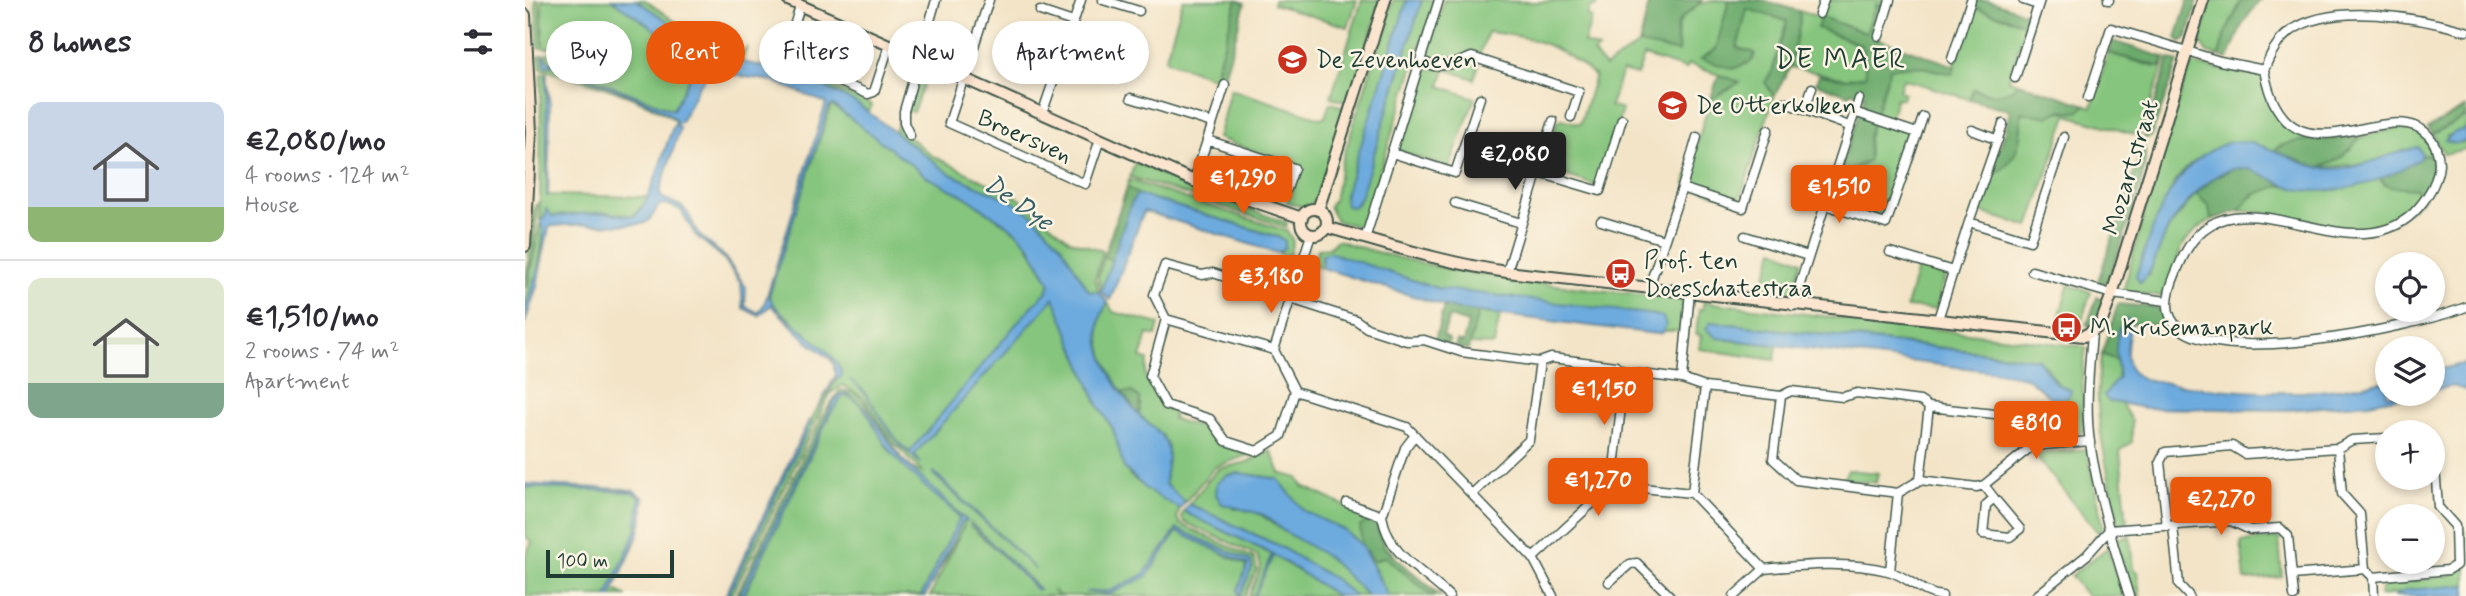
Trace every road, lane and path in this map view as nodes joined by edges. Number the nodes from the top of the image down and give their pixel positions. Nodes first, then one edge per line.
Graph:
1 (787, 0) edge
2 (936, 0) edge
3 (989, 0) edge
4 (1080, 0) edge
5 (1104, 0) edge
6 (1385, 0) edge
7 (1439, 0) edge
8 (1824, 0) edge
9 (1890, 0) edge
10 (1971, 0) edge
11 (2023, 0) edge
12 (2203, 0) edge
13 (2039, 2) edge
14 (800, 6) junction
15 (1040, 11) dead end
16 (1139, 12) dead end
17 (1819, 14) dead end
18 (525, 15) edge
19 (930, 21) edge
20 (1070, 21) edge
21 (1073, 21) edge
22 (2466, 31) edge
23 (978, 33) edge
24 (1879, 36) dead end
25 (888, 46) edge
26 (888, 49) edge
27 (2187, 52) junction
28 (1952, 59) dead end
29 (1420, 61) junction
30 (2264, 70) junction
31 (2015, 78) dead end
32 (912, 84) edge
33 (961, 84) edge
34 (974, 84) edge
35 (1052, 84) edge
36 (1225, 85) dead end
37 (1812, 88) dead end
38 (1131, 98) dead end
39 (1480, 98) dead end
40 (2088, 98) dead end
41 (1859, 99) dead end
42 (1783, 102) dead end
43 (1805, 109) junction
44 (1854, 112) junction
45 (1042, 114) junction
46 (1571, 117) dead end
47 (1923, 117) dead end
48 (1622, 119) dead end
49 (1553, 121) dead end
50 (1212, 123) junction
51 (2003, 124) dead end
52 (1849, 126) junction
53 (1768, 130) dead end
54 (1972, 131) dead end
55 (1917, 133) junction
56 (910, 136) dead end
57 (1697, 137) dead end
58 (2064, 137) dead end
59 (1100, 139) junction
60 (1207, 140) junction
61 (1998, 140) junction
62 (1392, 153) junction
63 (1200, 159) junction
64 (1539, 173) junction
65 (1194, 181) junction
66 (1682, 188) junction
67 (1455, 203) dead end
68 (1825, 205) junction
69 (1318, 210) junction
70 (1303, 218) junction
71 (1601, 221) dead end
72 (1969, 222) junction
73 (1521, 223) junction
74 (1326, 227) junction
75 (1311, 234) junction
76 (1745, 236) dead end
77 (1365, 239) junction
78 (1664, 240) junction
79 (525, 246) edge
80 (1890, 252) dead end
81 (1808, 256) junction
82 (1953, 271) junction
83 (2032, 271) dead end
84 (1507, 272) junction
85 (1241, 282) dead end
86 (1649, 287) junction
87 (1690, 291) junction
88 (2112, 294) junction
89 (1291, 299) junction
90 (2167, 301) junction
91 (1793, 306) junction
92 (2466, 307) edge
93 (1166, 319) junction
94 (1938, 319) junction
95 (2092, 334) junction
96 (1275, 350) junction
97 (1539, 362) junction
98 (1625, 372) junction
99 (1682, 379) junction
100 (1705, 387) junction
101 (1295, 391) junction
102 (1781, 396) junction
103 (1929, 407) junction
104 (1415, 435) junction
105 (2375, 439) edge
106 (2090, 441) junction
107 (2032, 446) junction
108 (2338, 448) junction
109 (1920, 480) junction
110 (1612, 485) junction
111 (1984, 485) junction
112 (2437, 490) edge
113 (1898, 493) junction
114 (1472, 494) junction
115 (1692, 494) junction
116 (1994, 498) junction
117 (1347, 503) dead end
118 (1382, 516) junction
119 (2170, 526) junction
120 (2109, 530) junction
121 (1533, 558) junction
122 (1764, 569) junction
123 (2365, 569) junction
124 (1890, 571) junction
125 (2292, 575) junction
126 (2373, 577) junction
127 (1609, 582) dead end
128 (1449, 596) edge
129 (1553, 596) edge
130 (1670, 596) edge
131 (1734, 596) edge
132 (1932, 596) edge
133 (1942, 596) edge
134 (2036, 596) edge
135 (2129, 596) edge
136 (2189, 596) edge
137 (2294, 596) edge
138 (2374, 596) edge

1 - 14 street
2 - 19 street
3 - 23 street
4 - 21 street
5 - 16 street
6 - 69 street
7 - 29 street
8 - 17 street
9 - 24 street
10 - 28 street
11 - 13 street
12 - 27 street, Mozartstraat
13 - 31 street
14 - 25 street
14 - 26 street
15 - 20 street
18 - 79 street
22 - 30 street
27 - 30 street
27 - 40 street
27 - 88 street, Mozartstraat
29 - 46 street
29 - 62 street
30 - 90 street
32 - 56 street
33 - 59 street, Broersven
34 - 45 street
35 - 45 street
36 - 50 street
37 - 43 street
38 - 50 street
39 - 62 street
41 - 44 street
42 - 43 street
43 - 52 street
44 - 52 street
44 - 55 street
45 - 59 street
47 - 55 street
48 - 64 street
49 - 64 street
50 - 60 street
51 - 61 street
52 - 68 street
53 - 66 street
54 - 61 street
55 - 68 street
57 - 66 street
58 - 72 street
59 - 65 street
60 - 63 street
60 - 63 street
61 - 72 street
62 - 77 street
63 - 65 street
64 - 73 street
65 - 70 street
66 - 78 street
67 - 73 street
68 - 81 street
69 - 70 street
69 - 74 street
70 - 75 street
71 - 78 street
72 - 82 street
73 - 84 street
74 - 75 street
74 - 77 street
75 - 89 street
76 - 81 street
77 - 84 street
78 - 86 street
80 - 82 street
81 - 91 street
82 - 94 street
83 - 88 street
84 - 86 street
85 - 93 street
86 - 87 street
87 - 91 street
87 - 99 street
88 - 90 street
88 - 95 street, Mozartstraat
89 - 96 street
89 - 97 street
90 - 92 street
91 - 94 street
93 - 96 street
93 - 101 street
94 - 95 street
95 - 106 street
96 - 101 street
97 - 98 street
97 - 114 street
98 - 99 street
98 - 110 street
99 - 100 street
100 - 102 street
100 - 115 street
101 - 104 street
102 - 103 street
102 - 113 street
103 - 107 street
103 - 109 street
104 - 114 street
104 - 118 street
105 - 108 street
106 - 107 street
106 - 120 street
107 - 111 street
108 - 119 street
108 - 123 street
109 - 111 street
109 - 113 street
110 - 115 street
110 - 121 street
111 - 116 street
112 - 126 street
113 - 124 street
114 - 121 street
115 - 122 street
116 - 116 street
117 - 118 street
118 - 128 street
119 - 120 street
119 - 125 street
119 - 136 street
120 - 134 street
120 - 135 street
121 - 129 street
122 - 124 street
122 - 131 street
123 - 125 street
123 - 126 street
124 - 132 street
125 - 137 street
126 - 138 street
127 - 130 street
132 - 133 street

